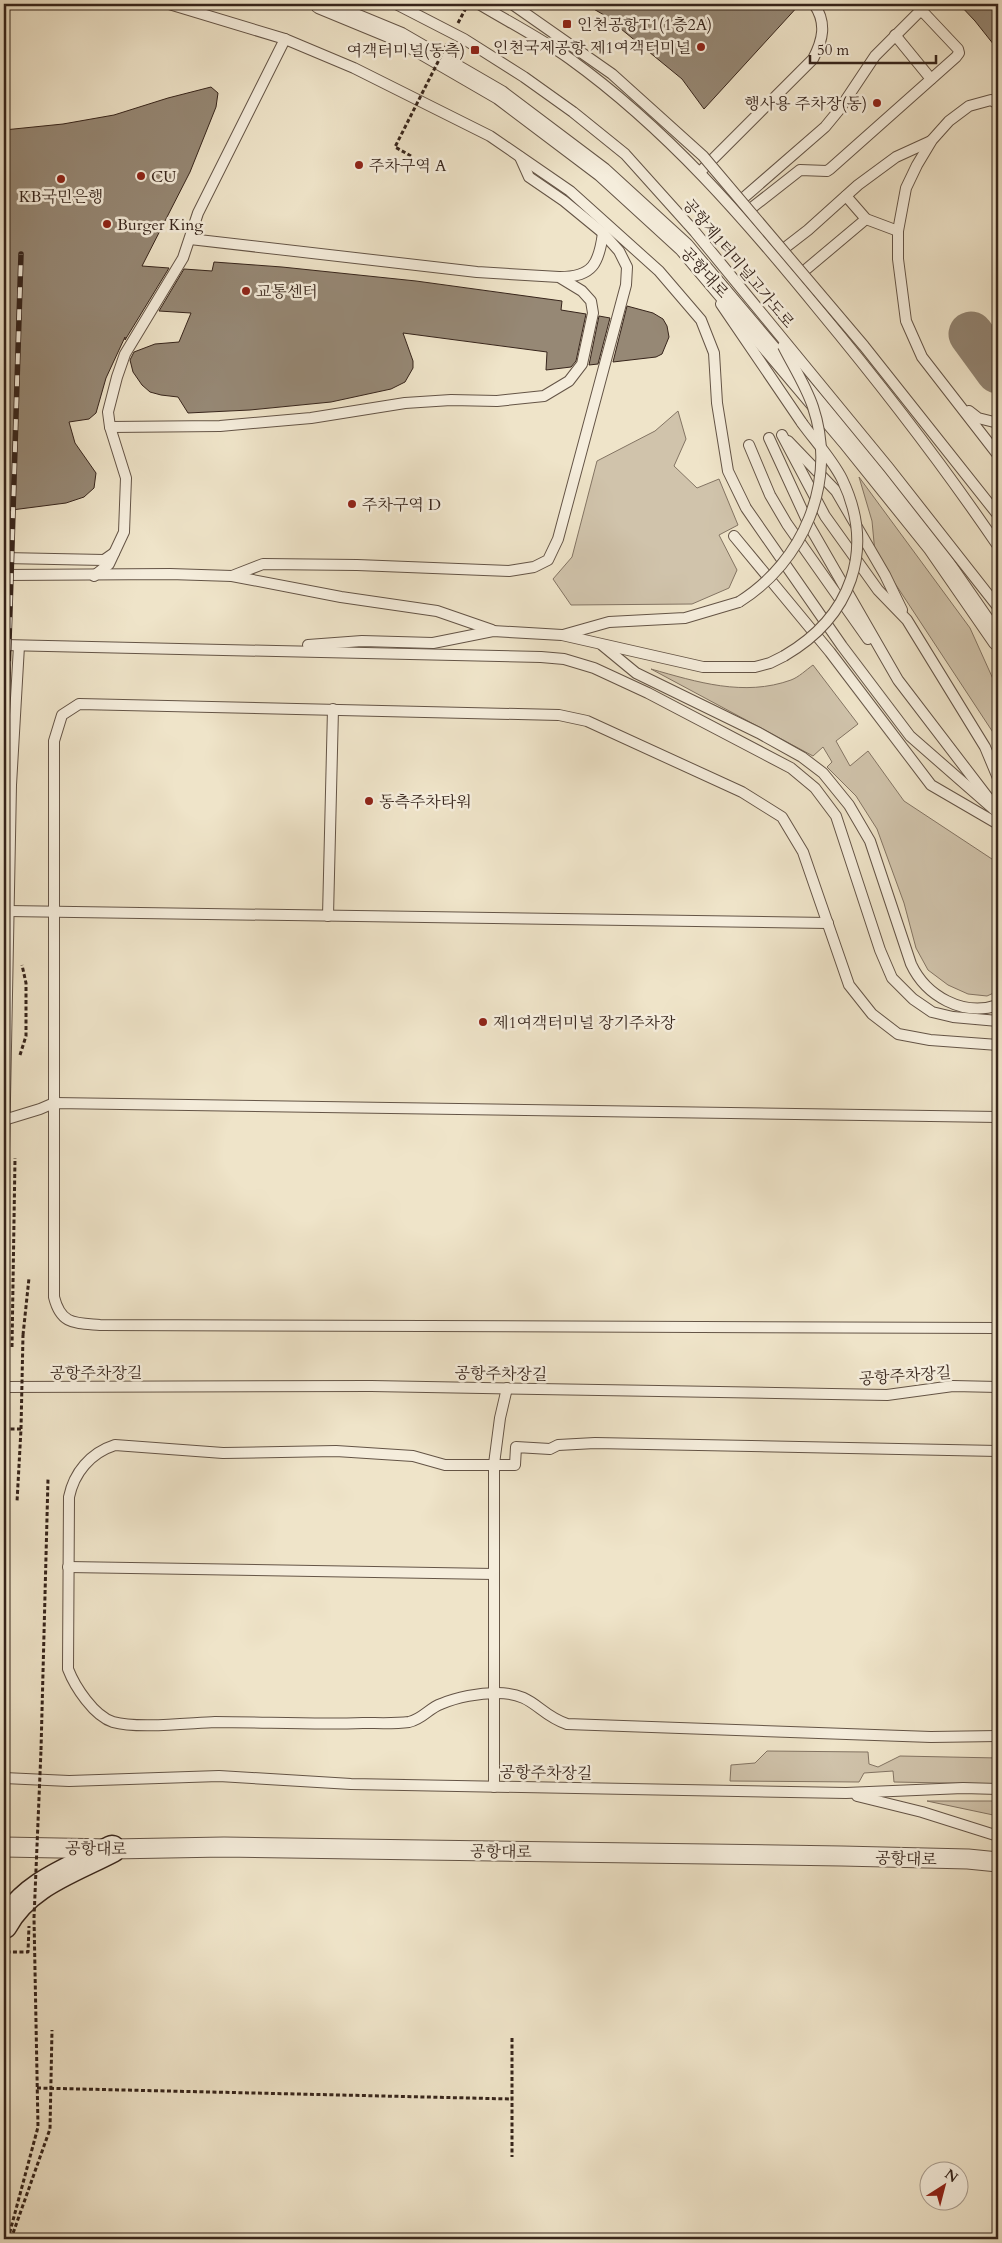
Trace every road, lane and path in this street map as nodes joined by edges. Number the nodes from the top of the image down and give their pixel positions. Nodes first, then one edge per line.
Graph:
1 (5, 4) edge
2 (169, 4) edge
3 (320, 4) edge
4 (396, 4) edge
5 (468, 4) edge
6 (479, 4) edge
7 (512, 4) edge
8 (814, 4) edge
9 (455, 29) dead end
10 (895, 34) junction
11 (451, 38) dead end
12 (285, 40) junction
13 (931, 80) junction
14 (998, 104) edge
15 (4, 130) edge
16 (932, 140) junction
17 (410, 156) dead end
18 (519, 156) junction
19 (700, 172) junction
20 (846, 196) junction
21 (741, 200) junction
22 (750, 210) junction
23 (866, 219) junction
24 (898, 231) junction
25 (603, 233) junction
26 (190, 239) junction
27 (684, 247) junction
28 (775, 256) junction
29 (559, 277) junction
30 (794, 279) junction
31 (774, 329) junction
32 (961, 405) junction
33 (998, 423) edge
34 (110, 427) junction
35 (769, 438) dead end
36 (749, 445) dead end
37 (998, 455) edge
38 (998, 515) edge
39 (734, 536) dead end
40 (998, 546) edge
41 (114, 553) junction
42 (4, 558) edge
43 (4, 575) edge
44 (94, 576) junction
45 (232, 576) junction
46 (998, 607) edge
47 (907, 620) junction
48 (985, 622) junction
49 (493, 631) junction
50 (562, 635) junction
51 (998, 641) edge
52 (602, 644) junction
53 (4, 646) edge
54 (19, 646) junction
55 (245, 649) junction
56 (998, 653) edge
57 (898, 680) junction
58 (333, 709) junction
59 (4, 763) edge
60 (998, 778) edge
61 (11, 785) junction
62 (998, 812) edge
63 (998, 824) edge
64 (8, 911) junction
65 (54, 912) junction
66 (328, 916) junction
67 (828, 923) junction
68 (998, 1005) edge
69 (998, 1021) edge
70 (998, 1045) edge
71 (54, 1102) junction
72 (998, 1117) edge
73 (4, 1120) edge
74 (4, 1152) edge
75 (30, 1278) dead end
76 (998, 1328) edge
77 (4, 1387) edge
78 (998, 1387) edge
79 (507, 1388) junction
80 (4, 1429) edge
81 (21, 1429) junction
82 (998, 1451) edge
83 (494, 1464) junction
84 (48, 1479) dead end
85 (17, 1502) dead end
86 (68, 1567) junction
87 (494, 1574) junction
88 (494, 1693) junction
89 (998, 1736) edge
90 (4, 1778) edge
91 (494, 1787) junction
92 (998, 1789) edge
93 (846, 1793) junction
94 (998, 1836) edge
95 (4, 1847) edge
96 (112, 1849) junction
97 (998, 1862) edge
98 (29, 1918) dead end
99 (4, 1925) edge
100 (52, 2030) dead end
101 (512, 2038) dead end
102 (37, 2088) junction
103 (51, 2089) junction
104 (512, 2099) junction
105 (4, 2142) edge
106 (512, 2157) dead end
107 (10, 2239) edge

1 - 15 path
2 - 12 lane
3 - 27 street, 공항대로
4 - 31 lane, 공항제1터미널고가도로, bridge
5 - 9 path, bridge
6 - 19 lane
7 - 21 lane, bridge
8 - 19 lane
10 - 13 lane
10 - 13 lane
10 - 21 lane
11 - 17 path, bridge
12 - 18 lane
12 - 26 lane
13 - 22 lane
14 - 16 lane
16 - 20 lane
16 - 24 lane
18 - 25 lane
18 - 62 lane
19 - 28 lane
20 - 23 lane
20 - 28 lane
21 - 22 lane, bridge
22 - 38 lane, bridge
23 - 24 lane
23 - 30 lane
24 - 32 lane
25 - 29 lane
25 - 45 lane
26 - 29 lane
26 - 34 lane
27 - 48 street, 공항대로
27 - 52 lane, bridge
28 - 30 lane
29 - 34 lane
30 - 40 lane
31 - 46 lane, 공항제1터미널고가도로, bridge
31 - 50 lane, bridge
32 - 33 lane
32 - 37 lane
34 - 41 lane
35 - 57 lane
36 - 57 lane
39 - 63 lane
41 - 42 lane
41 - 44 lane
43 - 44 lane
44 - 45 lane
45 - 49 lane
47 - 47 lane
47 - 60 lane
48 - 51 street, 공항대로
48 - 56 lane
49 - 50 lane
49 - 55 lane
50 - 52 lane
52 - 68 lane
53 - 54 lane
54 - 55 lane
54 - 61 lane
55 - 69 lane
57 - 62 lane
58 - 65 lane
58 - 66 lane
58 - 67 lane
59 - 61 lane
61 - 64 lane
64 - 65 lane
64 - 73 lane
65 - 66 lane
65 - 71 lane
66 - 67 lane
67 - 70 lane
71 - 72 lane
71 - 73 lane
71 - 76 lane
73 - 74 lane
75 - 81 path, bridge
77 - 79 lane, 공항주차장길
78 - 79 lane, 공항주차장길
79 - 83 lane
80 - 81 path
81 - 85 path
82 - 83 lane
83 - 86 lane
83 - 87 lane
84 - 102 path, bridge
86 - 87 lane
86 - 88 lane
87 - 88 lane
88 - 89 lane
88 - 91 lane
90 - 91 lane, 공항주차장길
91 - 93 lane, 공항주차장길
92 - 93 lane, 공항주차장길
93 - 94 lane
95 - 96 street, 공항대로
96 - 97 street, 공항대로
96 - 99 street
98 - 105 path
100 - 103 path
101 - 104 path
102 - 103 path
102 - 107 path
103 - 104 path
103 - 107 path
104 - 106 path

